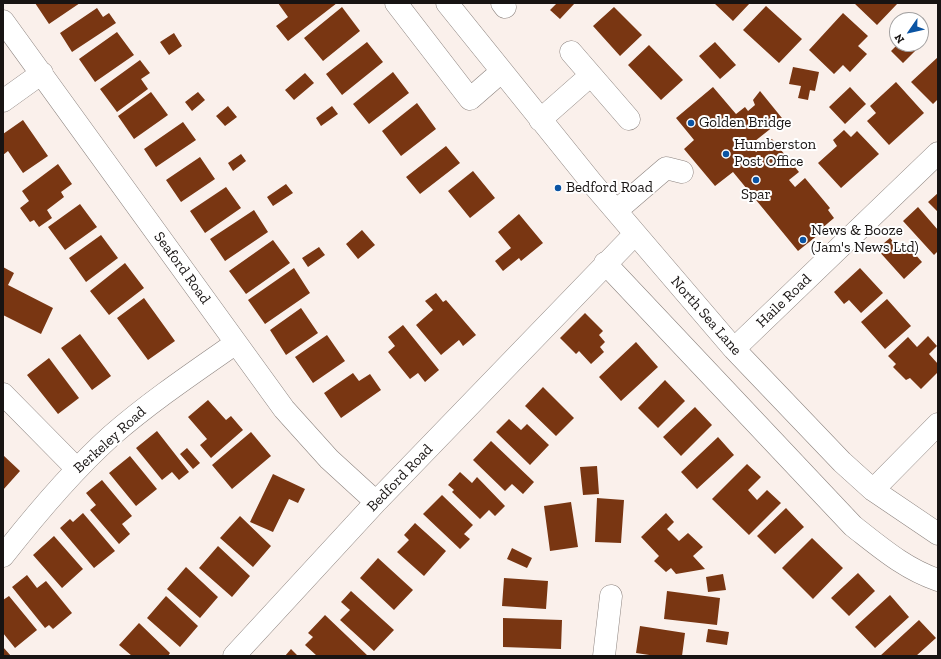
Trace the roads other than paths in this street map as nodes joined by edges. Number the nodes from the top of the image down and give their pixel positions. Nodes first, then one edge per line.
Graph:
1 (396, 3) edge
2 (446, 3) edge
3 (3, 21) edge
4 (571, 52) dead end
5 (42, 72) junction
6 (501, 72) junction
7 (591, 75) junction
8 (3, 101) edge
9 (629, 119) dead end
10 (540, 120) junction
11 (938, 153) edge
12 (682, 172) dead end
13 (616, 211) junction
14 (635, 234) junction
15 (605, 264) junction
16 (236, 343) junction
17 (734, 349) junction
18 (3, 394) edge
19 (938, 424) edge
20 (77, 469) junction
21 (873, 490) junction
22 (376, 502) junction
23 (938, 534) edge
24 (3, 556) edge
25 (938, 580) edge
26 (611, 596) dead end
27 (234, 656) edge
28 (604, 656) edge

1 - 6 street
2 - 6 street, North Sea Lane
3 - 5 street, Seaford Road
4 - 7 street
5 - 8 street
5 - 16 street, Seaford Road
6 - 10 street, North Sea Lane
7 - 9 street
7 - 10 street
10 - 13 street, North Sea Lane
11 - 17 street, Haile Road
12 - 13 street
13 - 14 street, North Sea Lane
14 - 15 street, Bedford Road
14 - 17 street, North Sea Lane
15 - 22 street, Bedford Road
15 - 25 street
16 - 20 street, Berkeley Road
16 - 22 street, Seaford Road
17 - 21 street, North Sea Lane
18 - 20 street
19 - 21 street
20 - 24 street, Berkeley Road
21 - 23 street, North Sea Lane
22 - 27 street, Bedford Road
26 - 28 street

